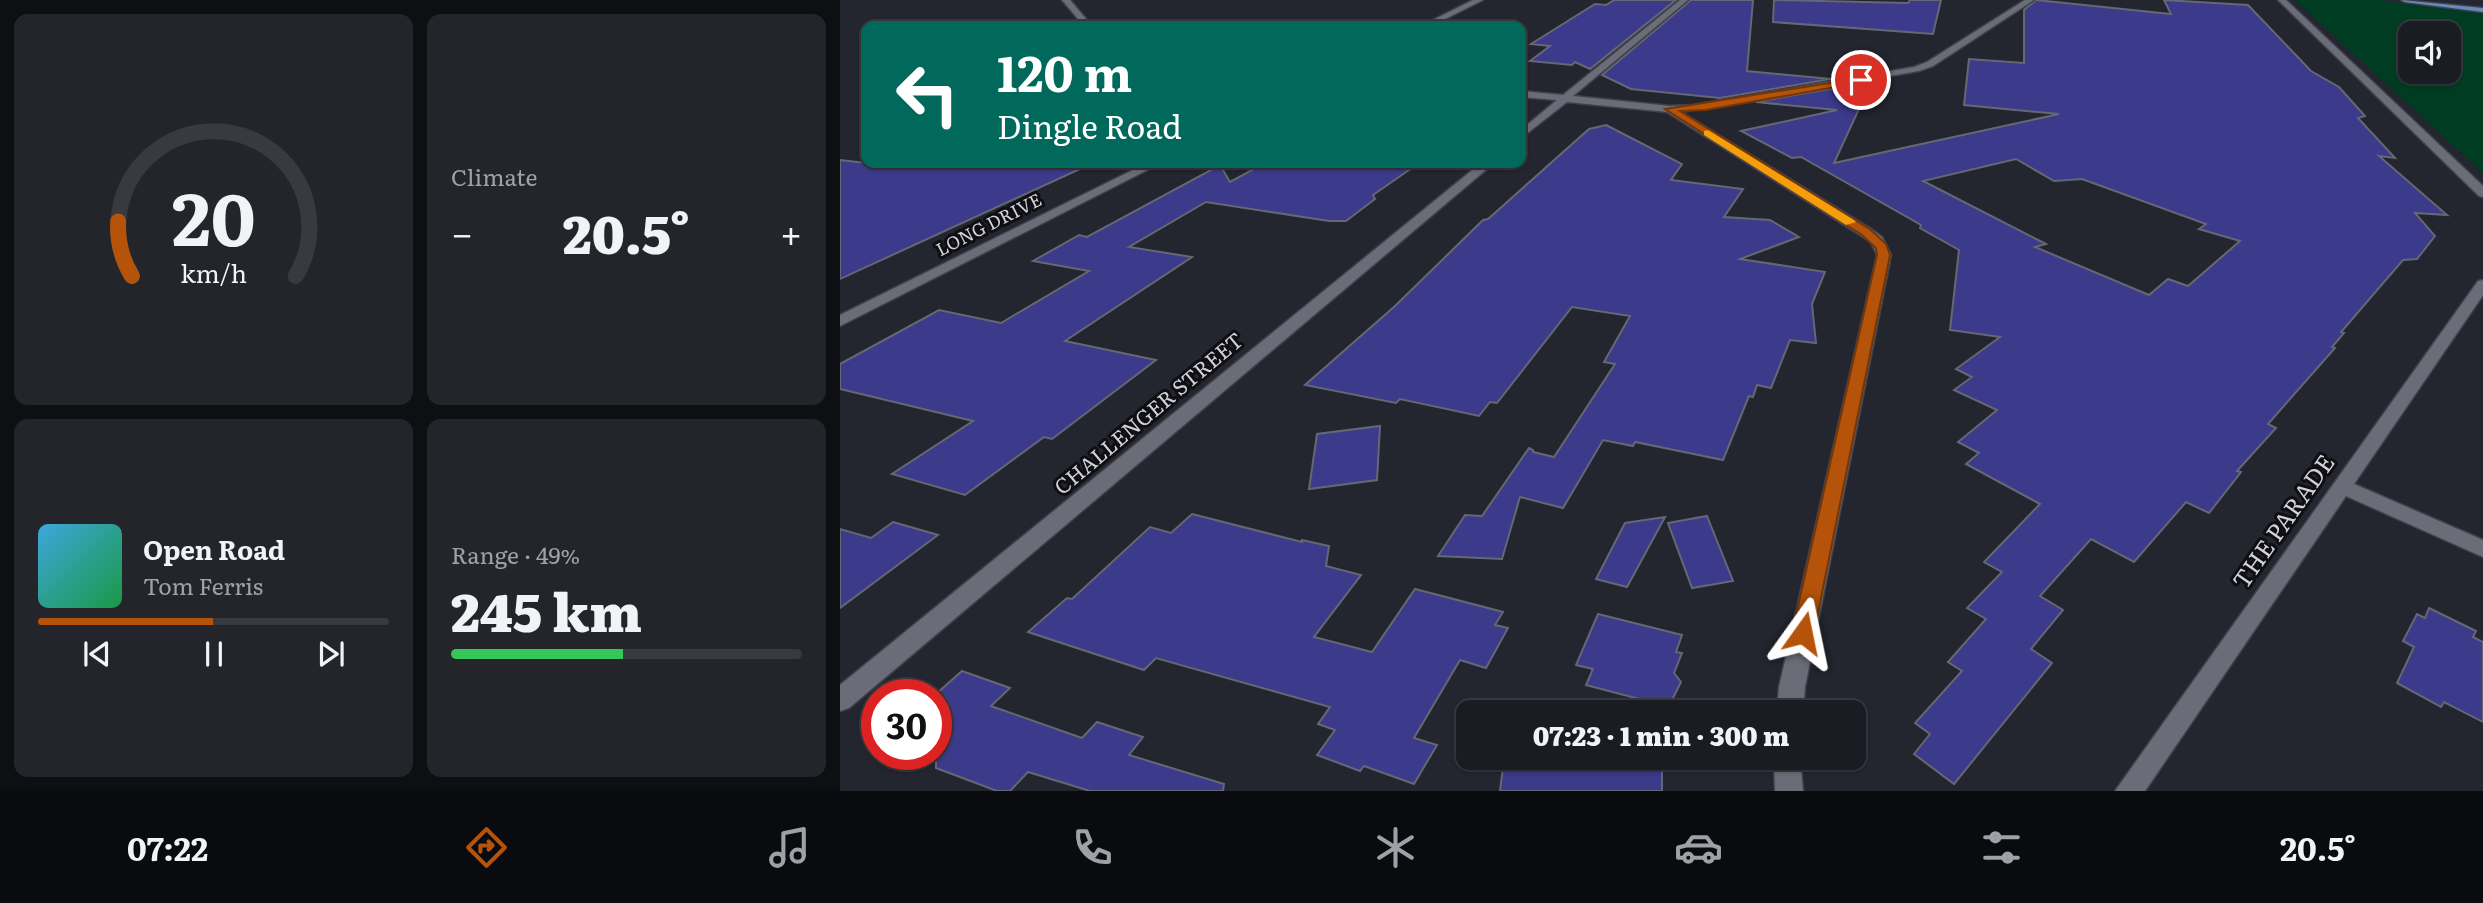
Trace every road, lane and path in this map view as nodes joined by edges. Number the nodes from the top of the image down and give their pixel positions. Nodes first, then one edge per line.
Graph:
1 (1066, 0) edge
2 (1479, 0) edge
3 (1684, 0) edge
4 (2030, 0) edge
5 (2282, 0) edge
6 (2405, 0) edge
7 (2483, 10) edge
8 (1084, 21) edge
9 (1435, 21) edge
10 (1526, 94) edge
11 (1565, 98) junction
12 (1670, 109) junction
13 (1526, 131) edge
14 (1145, 168) edge
15 (1482, 168) edge
16 (2482, 191) edge
17 (2483, 285) edge
18 (840, 321) edge
19 (2340, 486) junction
20 (2483, 549) edge
21 (840, 700) edge
22 (1791, 700) edge
23 (1788, 770) edge
24 (1789, 791) edge
25 (2129, 791) edge

1 - 8 street
2 - 9 street
3 - 11 street
4 - 12 street
5 - 16 street
6 - 7 main road
10 - 11 street
11 - 12 street
11 - 13 street
12 - 22 street
14 - 18 street, LONG DRIVE
15 - 21 street, CHALLENGER STREET
17 - 19 street, THE PARADE
19 - 20 street
19 - 25 street, THE PARADE
23 - 24 street

